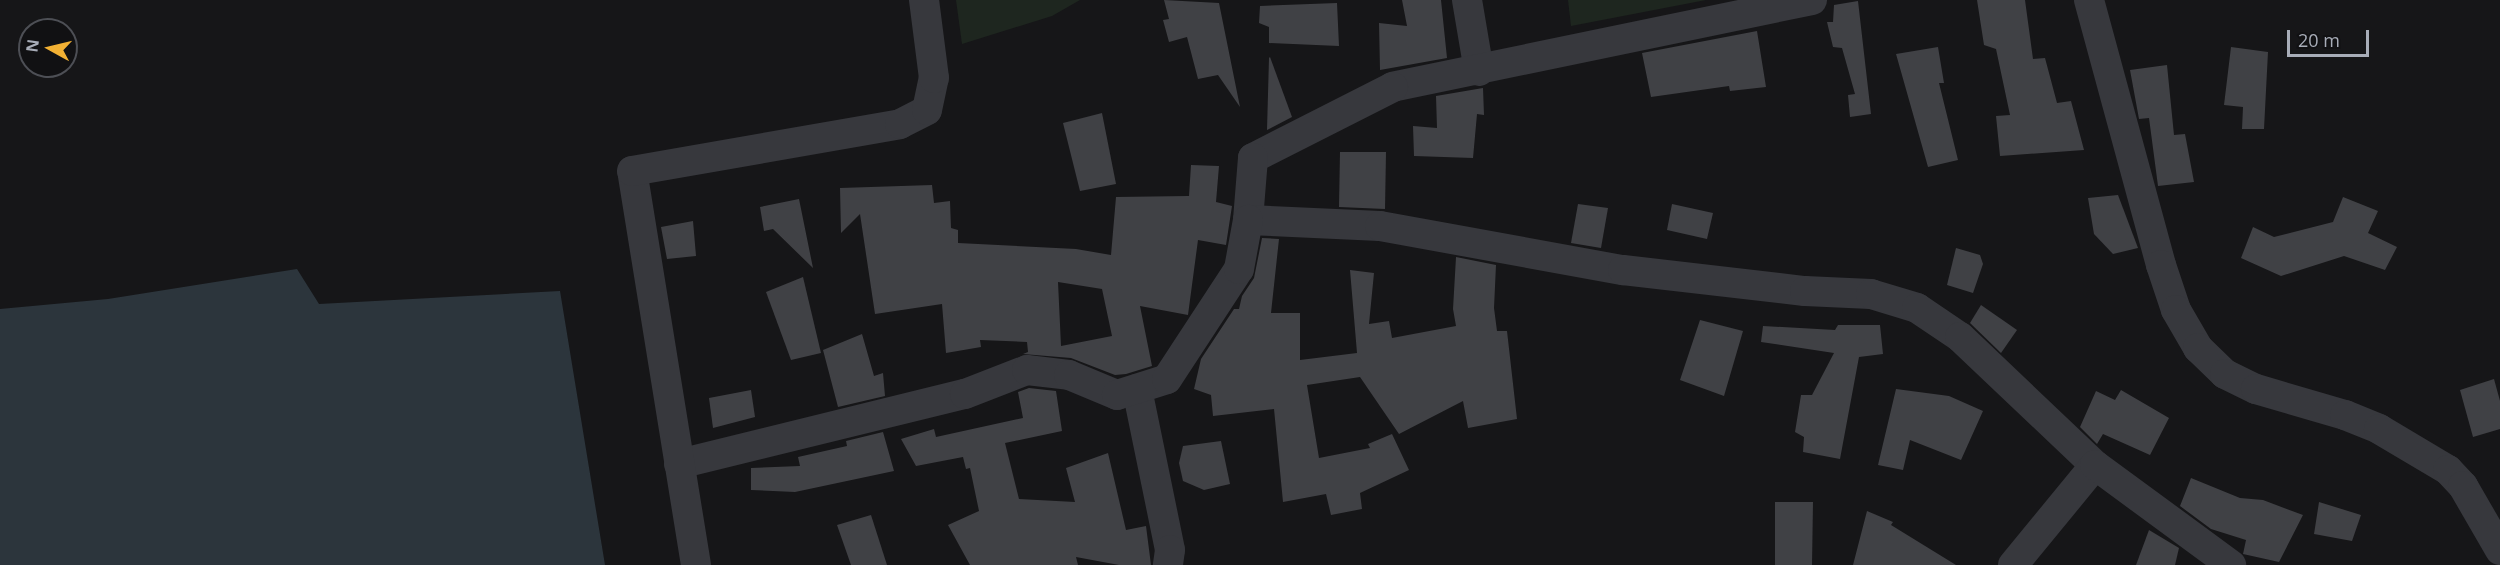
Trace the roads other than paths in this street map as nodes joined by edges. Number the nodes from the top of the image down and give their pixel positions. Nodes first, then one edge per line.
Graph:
1 (924, 0) edge
2 (1467, 0) edge
3 (1812, 0) edge
4 (2089, 0) edge
5 (1479, 71) junction
6 (1248, 220) junction
7 (1137, 389) junction
8 (680, 464) junction
9 (2095, 465) junction
10 (2499, 546) edge
11 (696, 565) edge
12 (1168, 565) edge
13 (2013, 565) edge
14 (2231, 565) edge

1 - 8 street
2 - 5 street
3 - 5 street
4 - 10 street
5 - 6 street
6 - 7 street
6 - 9 street
7 - 8 street
7 - 12 street
8 - 11 street
9 - 13 street
9 - 14 street

